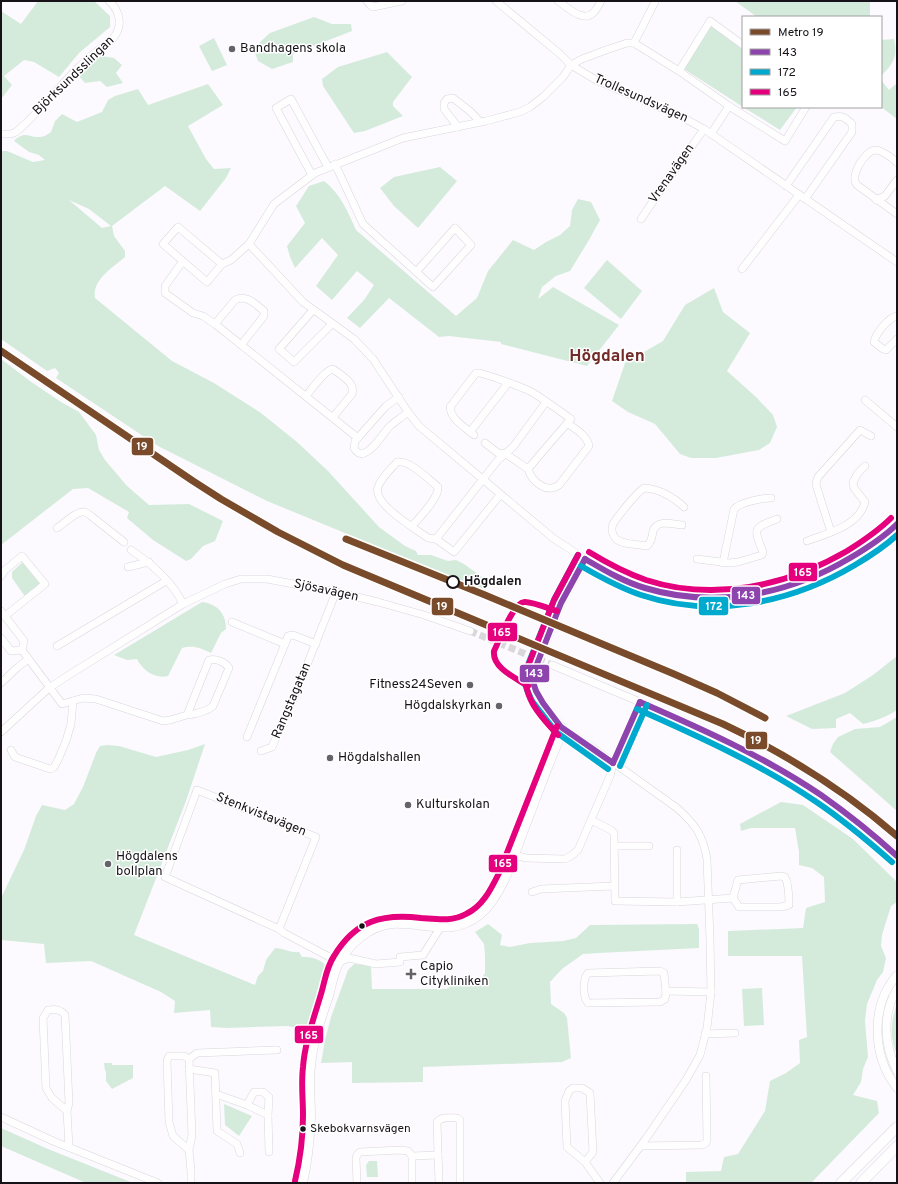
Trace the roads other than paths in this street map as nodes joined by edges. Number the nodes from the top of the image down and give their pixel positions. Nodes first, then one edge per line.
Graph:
1 (109, 1) edge
2 (367, 1) edge
3 (402, 1) edge
4 (496, 1) edge
5 (558, 1) edge
6 (601, 1) edge
7 (655, 2) dead end
8 (634, 43) junction
9 (742, 44) edge
10 (571, 65) junction
11 (679, 71) junction
12 (729, 106) junction
13 (805, 108) edge
14 (480, 122) junction
15 (458, 127) junction
16 (704, 129) junction
17 (1, 134) edge
18 (711, 134) junction
19 (897, 163) edge
20 (335, 164) junction
21 (328, 168) junction
22 (312, 175) junction
23 (897, 180) edge
24 (786, 186) junction
25 (802, 197) junction
26 (876, 200) junction
27 (897, 214) edge
28 (641, 219) dead end
29 (249, 244) junction
30 (183, 261) junction
31 (897, 262) edge
32 (222, 264) junction
33 (742, 269) dead end
34 (416, 271) junction
35 (313, 310) junction
36 (897, 316) edge
37 (215, 324) junction
38 (332, 324) junction
39 (897, 339) edge
40 (241, 344) junction
41 (508, 383) junction
42 (306, 396) junction
43 (399, 397) junction
44 (865, 400) dead end
45 (546, 402) junction
46 (408, 412) junction
47 (333, 417) junction
48 (567, 423) junction
49 (897, 427) edge
50 (872, 436) dead end
51 (358, 438) junction
52 (485, 443) dead end
53 (506, 454) junction
54 (865, 466) dead end
55 (528, 469) junction
56 (483, 480) junction
57 (500, 495) junction
58 (771, 498) dead end
59 (684, 506) dead end
60 (777, 519) dead end
61 (897, 524) edge
62 (412, 526) junction
63 (682, 526) dead end
64 (56, 528) dead end
65 (831, 532) junction
66 (436, 539) junction
67 (807, 541) dead end
68 (124, 542) dead end
69 (131, 550) dead end
70 (585, 559) junction
71 (697, 559) dead end
72 (149, 562) junction
73 (723, 563) junction
74 (128, 567) dead end
75 (1, 576) edge
76 (166, 581) junction
77 (336, 592) junction
78 (183, 604) junction
79 (3, 614) edge
80 (232, 622) dead end
81 (470, 631) tunnel mouth
82 (1, 638) edge
83 (285, 644) junction
84 (316, 644) junction
85 (57, 646) dead end
86 (22, 650) junction
87 (28, 659) junction
88 (552, 665) tunnel mouth
89 (1, 683) edge
90 (50, 688) junction
91 (73, 701) junction
92 (640, 702) junction
93 (187, 716) junction
94 (564, 729) junction
95 (1, 732) edge
96 (247, 737) dead end
97 (11, 750) dead end
98 (262, 751) dead end
99 (613, 763) junction
100 (591, 820) junction
101 (615, 846) junction
102 (649, 846) dead end
103 (677, 850) dead end
104 (514, 855) junction
105 (897, 856) edge
106 (614, 886) junction
107 (532, 892) dead end
108 (734, 898) junction
109 (708, 900) junction
110 (677, 902) junction
111 (279, 928) junction
112 (440, 928) junction
113 (339, 962) junction
114 (897, 975) edge
115 (897, 989) edge
116 (666, 990) junction
117 (711, 992) junction
118 (705, 1034) junction
119 (735, 1034) dead end
120 (277, 1050) dead end
121 (189, 1059) junction
122 (189, 1069) junction
123 (897, 1071) edge
124 (706, 1076) dead end
125 (897, 1088) edge
126 (216, 1094) junction
127 (247, 1105) junction
128 (67, 1111) junction
129 (268, 1115) junction
130 (1, 1117) edge
131 (897, 1127) edge
132 (641, 1146) junction
133 (897, 1146) edge
134 (69, 1147) junction
135 (189, 1150) junction
136 (269, 1152) dead end
137 (240, 1153) dead end
138 (438, 1155) junction
139 (412, 1156) junction
140 (584, 1162) junction
141 (158, 1183) edge
142 (191, 1183) edge
143 (303, 1183) edge
144 (357, 1183) edge
145 (412, 1183) edge
146 (439, 1183) edge
147 (460, 1183) edge
148 (600, 1183) edge
149 (613, 1183) edge
150 (841, 1183) edge
151 (861, 1183) edge

1 - 17 street, Björksundsslingan
2 - 3 street
4 - 10 street, Trollesundsvägen
5 - 6 street
7 - 8 street
8 - 10 street, Trollesundsvägen
8 - 11 street
9 - 11 street
10 - 14 street
10 - 16 street, Trollesundsvägen
11 - 12 street
12 - 13 street
12 - 18 street
14 - 15 street
14 - 15 street
15 - 20 street
16 - 18 street, Trollesundsvägen
16 - 28 street, Vrenavägen
18 - 24 street, Trollesundsvägen
19 - 26 street
20 - 21 street
20 - 34 street
21 - 22 street
21 - 22 street
22 - 29 street
23 - 26 street
24 - 25 street, Trollesundsvägen
24 - 25 street
25 - 31 street, Trollesundsvägen
25 - 33 street
26 - 27 street
29 - 32 street
29 - 35 street
30 - 32 street
30 - 32 street
30 - 37 street
34 - 34 street
35 - 38 street
35 - 38 street
36 - 39 street
37 - 40 street
37 - 40 street
38 - 43 street
40 - 42 street
41 - 41 street
41 - 45 street
42 - 47 street
42 - 47 street
43 - 46 street
43 - 51 street
44 - 49 street
45 - 48 street
45 - 53 street
46 - 51 street
46 - 56 street
47 - 51 street
48 - 55 street
48 - 55 street
50 - 65 street
52 - 53 street
53 - 55 street
53 - 56 street
54 - 65 street
56 - 57 street
56 - 66 street
57 - 66 street
57 - 70 street
58 - 73 street
59 - 63 street
60 - 73 street
61 - 70 street
62 - 62 street
62 - 66 street
64 - 68 street
65 - 67 street
69 - 72 street
70 - 94 street
71 - 73 street
72 - 74 street
72 - 76 street
75 - 79 street
76 - 78 street
76 - 85 street
77 - 78 street, Sjösavägen
77 - 81 street, Sjösavägen
77 - 84 street, Rangstagatan
78 - 90 street, Sjösavägen
79 - 86 street
80 - 83 street
82 - 86 street
83 - 84 street
83 - 96 street
84 - 98 street, Rangstagatan
86 - 87 street
87 - 89 street
87 - 90 street
88 - 92 street
90 - 91 street
90 - 95 street, Sjösavägen
91 - 93 street
91 - 97 street
92 - 99 street
92 - 105 street
93 - 93 street
94 - 99 street
94 - 104 street
99 - 100 street
99 - 109 street
100 - 101 street
100 - 104 street
101 - 102 street
101 - 106 street
103 - 110 street
104 - 112 street
106 - 107 street
106 - 110 street
108 - 108 street
108 - 109 street
109 - 110 street
109 - 117 street
111 - 111 street, Stenkvistavägen
111 - 113 street
112 - 113 street
112 - 113 street
113 - 143 street
114 - 125 street
115 - 123 street
116 - 116 street
116 - 117 street
117 - 118 street
118 - 119 street
118 - 132 street
120 - 121 street
121 - 122 street
121 - 135 street
122 - 126 street
122 - 135 street
124 - 132 street
126 - 127 street
126 - 137 street
127 - 129 street
127 - 129 street
128 - 128 street
128 - 134 street
129 - 136 street
130 - 134 street
131 - 150 main road
132 - 149 street
133 - 151 main road
134 - 141 street
135 - 142 street
138 - 139 street
138 - 146 street
138 - 147 street
139 - 144 street
139 - 145 street
140 - 140 street
140 - 148 street

